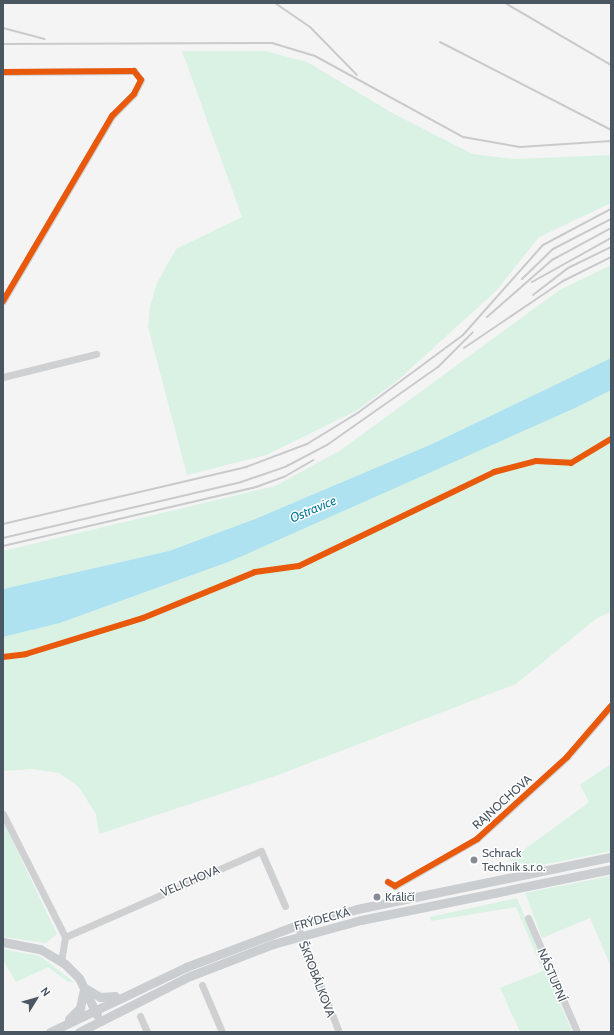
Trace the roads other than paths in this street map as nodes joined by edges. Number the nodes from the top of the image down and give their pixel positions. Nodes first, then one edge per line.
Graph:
1 (3, 72) edge
2 (3, 301) edge
3 (96, 354) dead end
4 (3, 377) edge
5 (611, 706) edge
6 (3, 814) edge
7 (611, 857) edge
8 (611, 869) edge
9 (388, 882) dead end
10 (285, 906) dead end
11 (528, 918) dead end
12 (297, 925) junction
13 (301, 936) junction
14 (65, 937) junction
15 (3, 942) edge
16 (61, 961) junction
17 (202, 985) dead end
18 (84, 988) junction
19 (132, 991) junction
20 (95, 1009) junction
21 (140, 1016) dead end
22 (100, 1021) junction
23 (62, 1026) junction
24 (50, 1032) edge
25 (79, 1032) edge
26 (147, 1032) edge
27 (222, 1032) edge
28 (338, 1032) edge
29 (576, 1032) edge

1 - 2 street
3 - 4 street
5 - 9 street, RAJNOCHOVA
6 - 14 street
7 - 12 main road, FRÝDECKÁ
8 - 13 main road, FRÝDECKÁ
10 - 14 street, VELICHOVA
11 - 29 street, NÁSTUPNÍ
12 - 13 street, ŠKROBÁLKOVA
12 - 19 main road, FRÝDECKÁ
13 - 22 main road, FRÝDECKÁ
13 - 28 street, ŠKROBÁLKOVA
14 - 16 street
15 - 16 main road
16 - 18 main road
17 - 27 street
18 - 19 main road
18 - 20 main road
18 - 23 main road
19 - 20 main road, FRÝDECKÁ
20 - 22 main road
20 - 23 main road, FRÝDECKÁ
21 - 26 street
22 - 25 main road, FRÝDECKÁ
23 - 24 main road, FRÝDECKÁ

